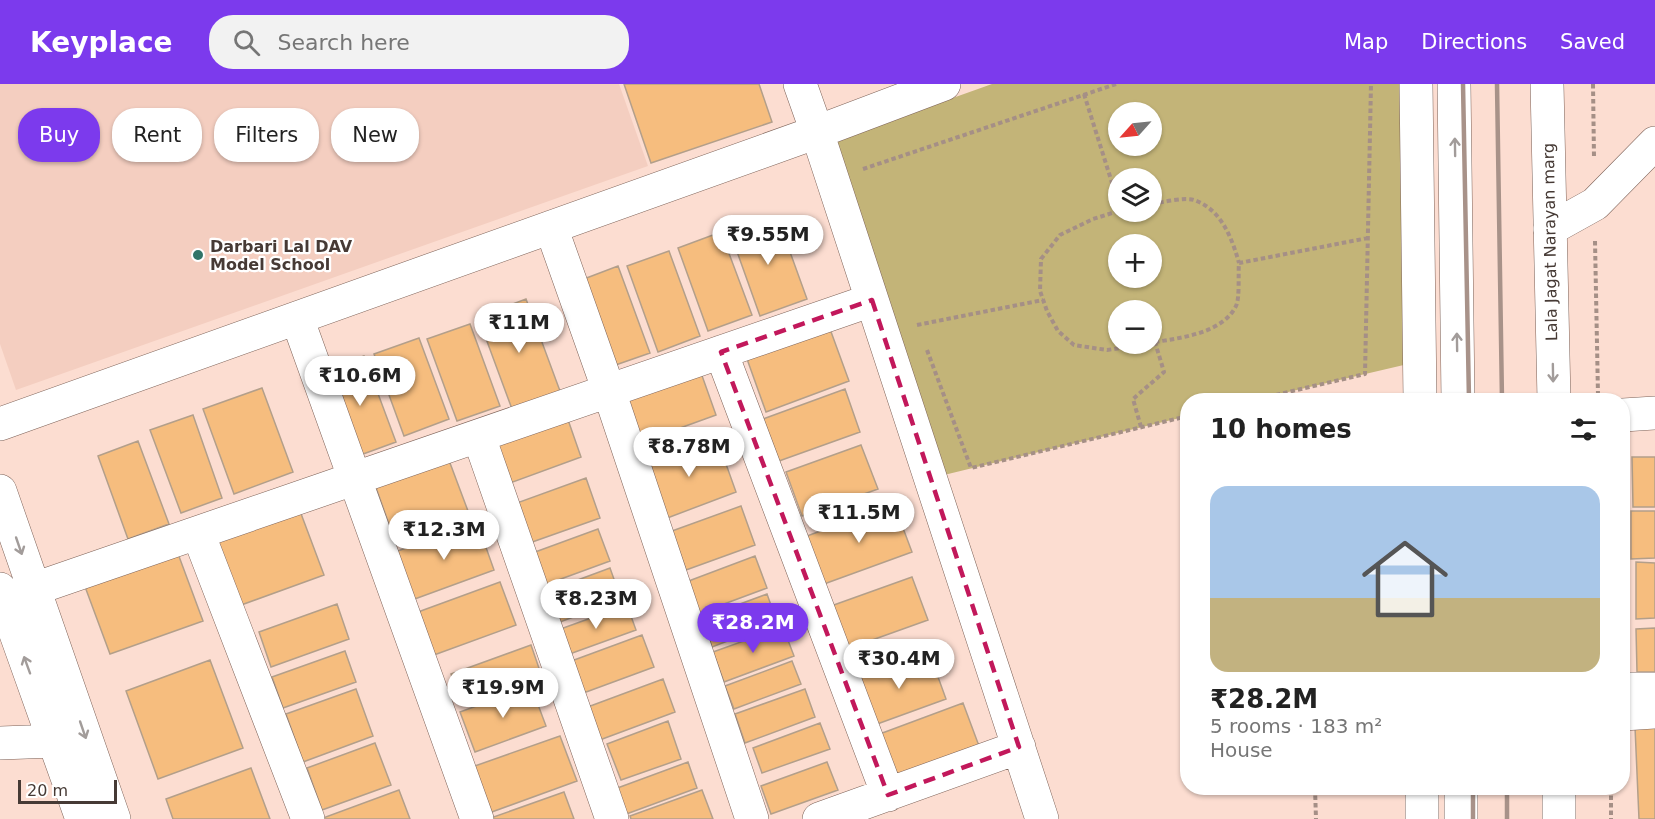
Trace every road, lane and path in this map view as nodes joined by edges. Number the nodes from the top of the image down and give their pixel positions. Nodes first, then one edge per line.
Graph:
1 (800, 84) edge
2 (944, 84) edge
3 (1116, 84) edge
4 (1371, 84) edge
5 (1416, 84) edge
6 (1454, 84) edge
7 (1547, 84) edge
8 (1109, 85) edge
9 (1084, 94) junction
10 (817, 132) junction
11 (1655, 143) edge
12 (1108, 170) edge
13 (866, 180) dead end
14 (1162, 203) edge
15 (1108, 215) edge
16 (550, 227) junction
17 (1550, 229) junction
18 (1368, 238) junction
19 (1239, 263) junction
20 (872, 300) junction
21 (1043, 300) junction
22 (914, 317) dead end
23 (297, 318) junction
24 (917, 325) junction
25 (921, 336) dead end
26 (1162, 341) edge
27 (925, 347) dead end
28 (1108, 350) edge
29 (721, 352) junction
30 (1158, 354) edge
31 (609, 391) junction
32 (1284, 393) edge
33 (1420, 393) edge
34 (1458, 393) edge
35 (1554, 393) edge
36 (1655, 413) edge
37 (1630, 414) edge
38 (1180, 418) edge
39 (0, 424) edge
40 (1141, 427) junction
41 (479, 437) junction
42 (355, 479) junction
43 (0, 491) edge
44 (198, 533) junction
45 (0, 589) edge
46 (34, 589) junction
47 (1630, 689) edge
48 (1655, 689) edge
49 (1655, 712) edge
50 (1630, 714) edge
51 (54, 741) junction
52 (0, 743) edge
53 (1019, 747) junction
54 (888, 795) junction
55 (1315, 795) edge
56 (1422, 795) edge
57 (1461, 795) edge
58 (1559, 795) edge
59 (1611, 795) edge
60 (82, 819) edge
61 (114, 819) edge
62 (308, 819) edge
63 (477, 819) edge
64 (612, 819) edge
65 (752, 819) edge
66 (819, 819) edge
67 (1042, 819) edge
68 (1316, 819) edge
69 (1422, 819) edge
70 (1461, 819) edge
71 (1559, 819) edge
72 (1611, 819) edge

1 - 10 street
2 - 10 street
3 - 8 path
4 - 18 path
5 - 33 street
34 -> 6 street
7 - 17 street, Lala Jagat Narayan marg
8 - 9 path
9 - 12 path
9 - 13 path
10 - 16 street
10 - 20 street
11 - 17 street
14 - 19 path
15 - 21 path
16 - 23 street
16 - 31 street
17 -> 35 street, Lala Jagat Narayan marg
18 - 19 path
18 - 32 path
19 - 26 path
20 - 29 street
20 - 53 street
21 - 24 path
21 - 28 path
22 - 24 path
23 - 39 street
23 - 42 street
24 - 25 path
27 - 40 path
29 - 31 street
29 - 54 street
30 - 40 path
31 - 41 street
31 - 65 street
36 - 37 street
38 - 40 path
41 - 42 street
41 - 64 street
42 - 44 street
42 - 63 street
43 -> 46 street
44 - 46 street
44 - 62 street
51 -> 45 street
46 -> 61 street
47 - 48 street
49 - 50 street
51 - 52 street
51 - 60 street
53 - 54 street
53 - 67 street
54 - 66 street
55 - 68 path
56 - 69 street
57 - 70 street
58 - 71 street
59 - 72 path

